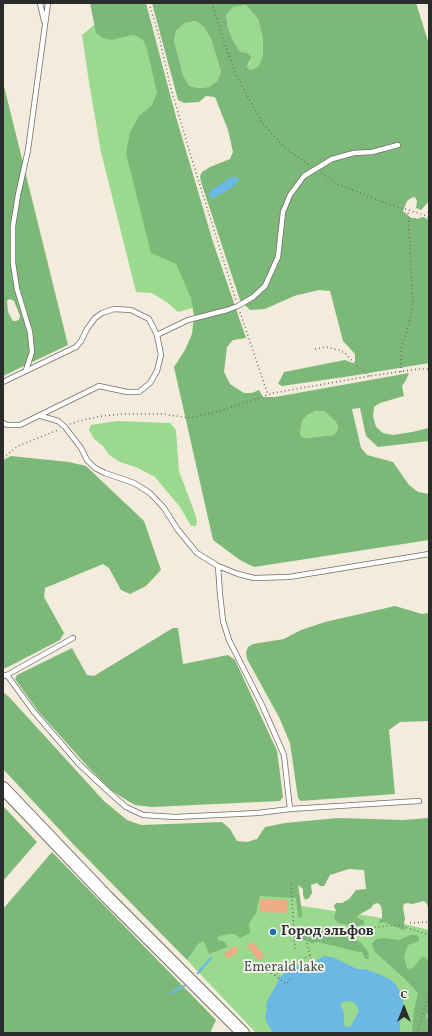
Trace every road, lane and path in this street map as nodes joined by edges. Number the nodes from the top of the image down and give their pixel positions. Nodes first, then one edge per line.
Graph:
1 (40, 3) edge
2 (48, 3) edge
3 (149, 3) edge
4 (212, 3) edge
5 (45, 25) junction
6 (398, 144) dead end
7 (315, 169) junction
8 (408, 210) junction
9 (429, 218) edge
10 (238, 306) junction
11 (157, 335) junction
12 (314, 349) dead end
13 (429, 369) edge
14 (26, 370) junction
15 (401, 372) junction
16 (370, 376) junction
17 (3, 382) edge
18 (268, 395) junction
19 (41, 416) junction
20 (3, 423) edge
21 (65, 427) junction
22 (3, 458) edge
23 (429, 554) edge
24 (218, 566) junction
25 (73, 638) dead end
26 (5, 675) edge
27 (3, 788) edge
28 (419, 801) dead end
29 (290, 809) junction
30 (291, 884) dead end
31 (429, 922) edge
32 (410, 923) dead end
33 (343, 932) dead end
34 (429, 935) edge
35 (307, 943) dead end
36 (295, 949) dead end
37 (311, 955) junction
38 (315, 968) dead end
39 (267, 972) dead end
40 (275, 974) junction
41 (292, 977) dead end
42 (429, 995) edge
43 (243, 1033) edge
44 (417, 1033) edge

1 - 5 lane
2 - 5 lane
3 - 10 path
4 - 7 path
5 - 14 lane
6 - 7 lane
7 - 8 path
7 - 10 lane
8 - 9 path
8 - 15 path
10 - 11 lane
10 - 18 path
11 - 14 lane
11 - 19 lane
12 - 16 path
13 - 15 path
14 - 17 lane
15 - 16 path
16 - 18 path
18 - 21 path
19 - 20 lane
19 - 21 lane
21 - 22 path
21 - 24 lane
23 - 24 lane
24 - 29 lane
25 - 26 lane
26 - 29 lane
27 - 43 main road
28 - 29 lane
30 - 36 path
31 - 32 path
33 - 34 path
35 - 37 path
37 - 38 path
37 - 40 path
39 - 40 path
40 - 41 path
42 - 44 path

